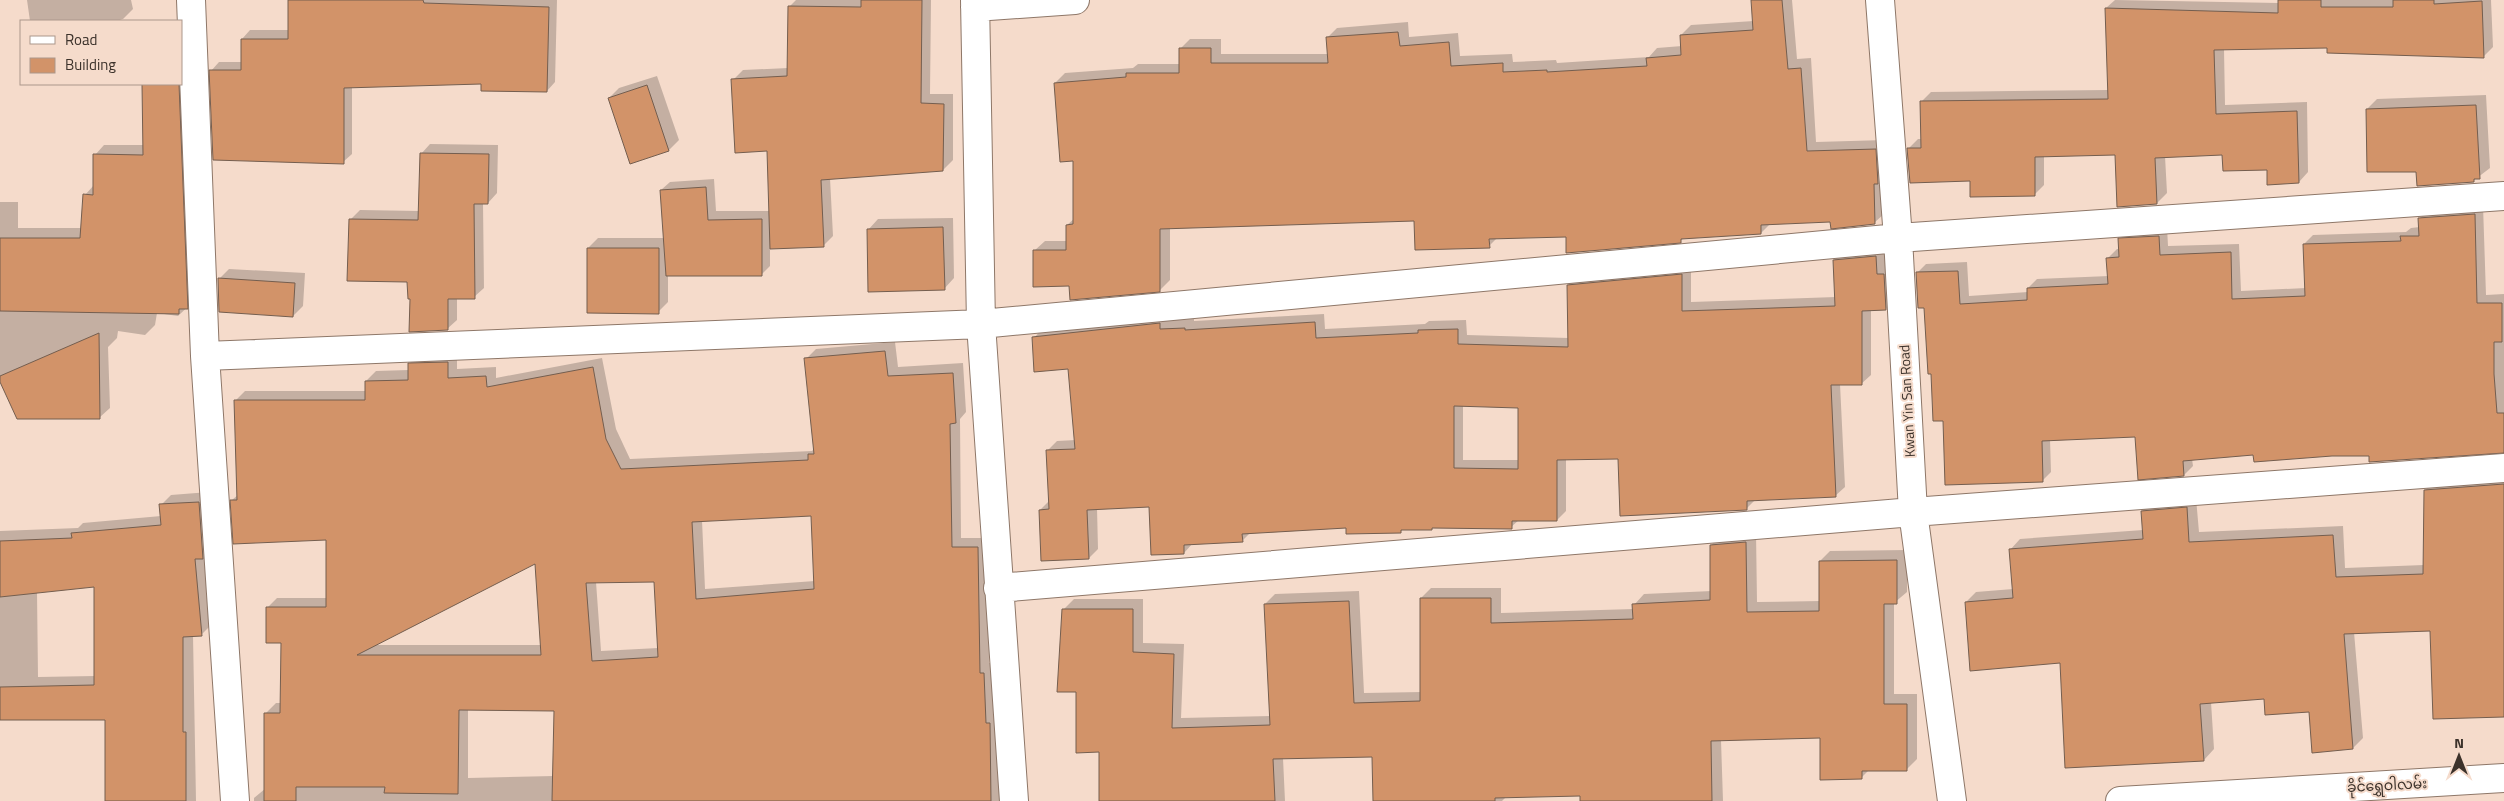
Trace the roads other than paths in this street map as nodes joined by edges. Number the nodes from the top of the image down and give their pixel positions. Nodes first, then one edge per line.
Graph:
1 (191, 0) edge
2 (1075, 0) edge
3 (1880, 0) edge
4 (975, 3) edge
5 (2504, 196) edge
6 (1898, 238) junction
7 (981, 324) junction
8 (205, 356) junction
9 (2504, 468) edge
10 (1913, 512) junction
11 (998, 588) junction
12 (2504, 778) edge
13 (235, 801) edge
14 (1014, 801) edge
15 (1952, 801) edge
16 (2120, 801) edge

1 - 8 street
2 - 4 street
3 - 6 street, Kwan Yin San Road
4 - 7 street
5 - 6 street
6 - 7 street
6 - 10 street, Kwan Yin San Road
7 - 8 street
7 - 11 street
8 - 13 street
9 - 10 street
10 - 11 street
10 - 15 street, Kwan Yin San Road
11 - 14 street
12 - 16 street, ခိုင်ရွှေဝါလမ်း

